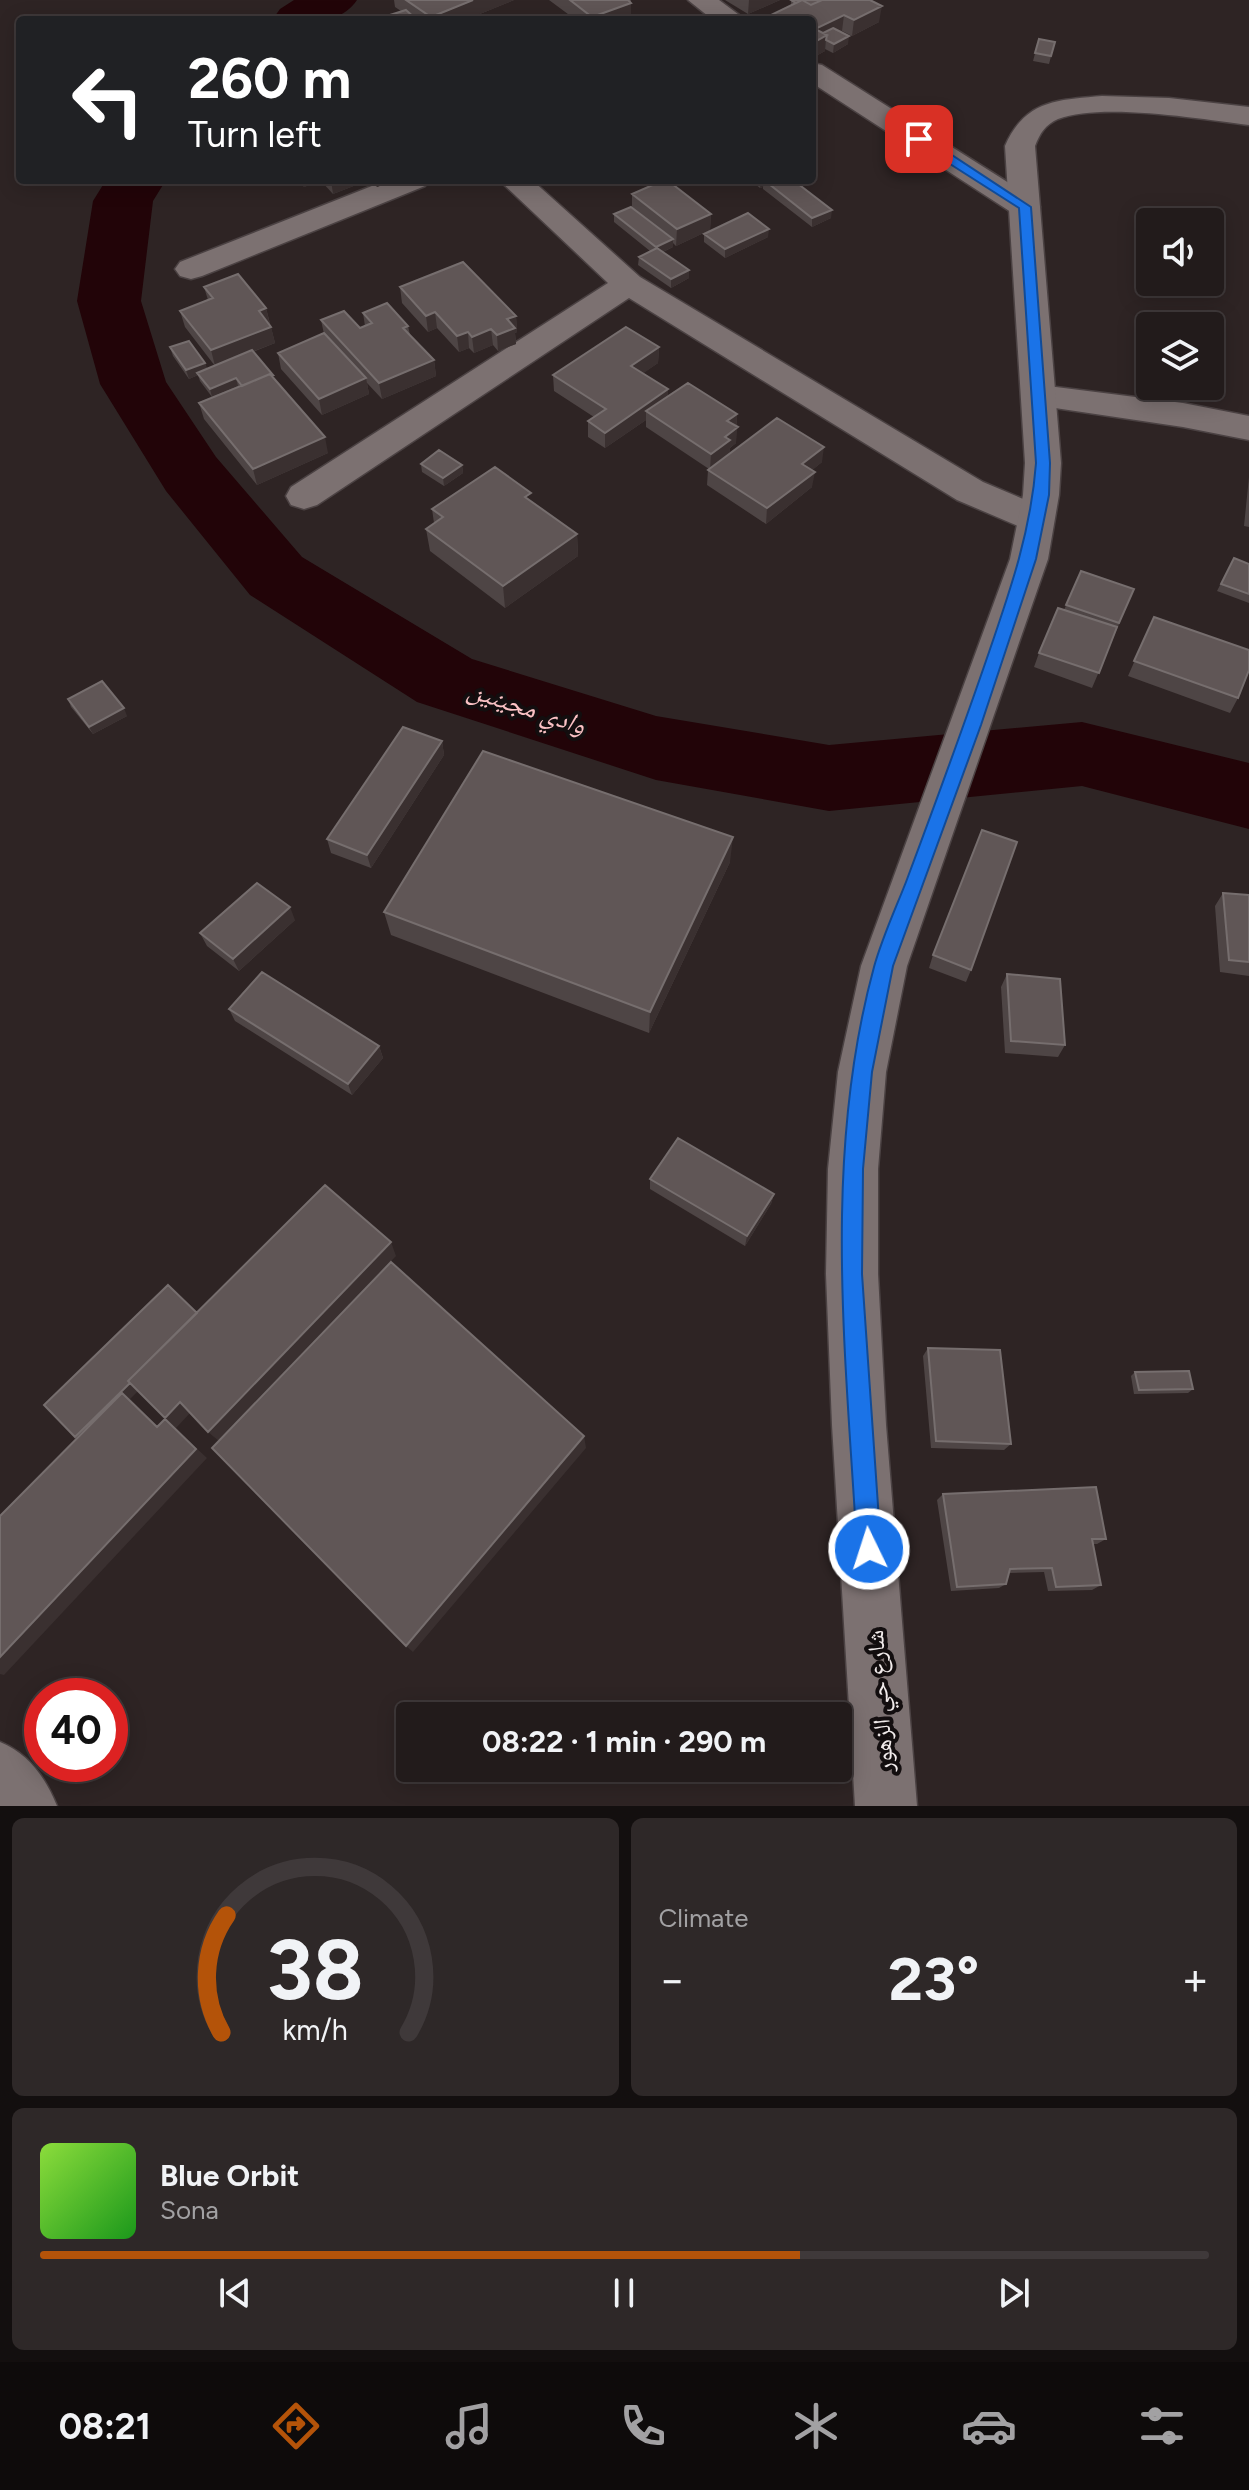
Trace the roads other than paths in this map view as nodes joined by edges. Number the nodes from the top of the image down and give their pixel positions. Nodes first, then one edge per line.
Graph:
1 (701, 0) edge
2 (726, 16) edge
3 (816, 74) edge
4 (1249, 116) edge
5 (404, 184) edge
6 (518, 184) edge
7 (1025, 207) junction
8 (191, 269) dead end
9 (629, 284) junction
10 (1040, 396) junction
11 (1249, 428) edge
12 (304, 496) dead end
13 (1036, 519) junction
14 (0, 1772) edge
15 (26, 1806) edge
16 (886, 1806) edge

1 - 2 street
3 - 7 street
4 - 7 street, شارع حي الزهور
5 - 8 street
6 - 9 street
7 - 10 street, شارع حي الزهور
9 - 12 street
9 - 13 street
10 - 11 street
10 - 13 street, شارع حي الزهور
13 - 16 street, شارع حي الزهور
14 - 15 street

